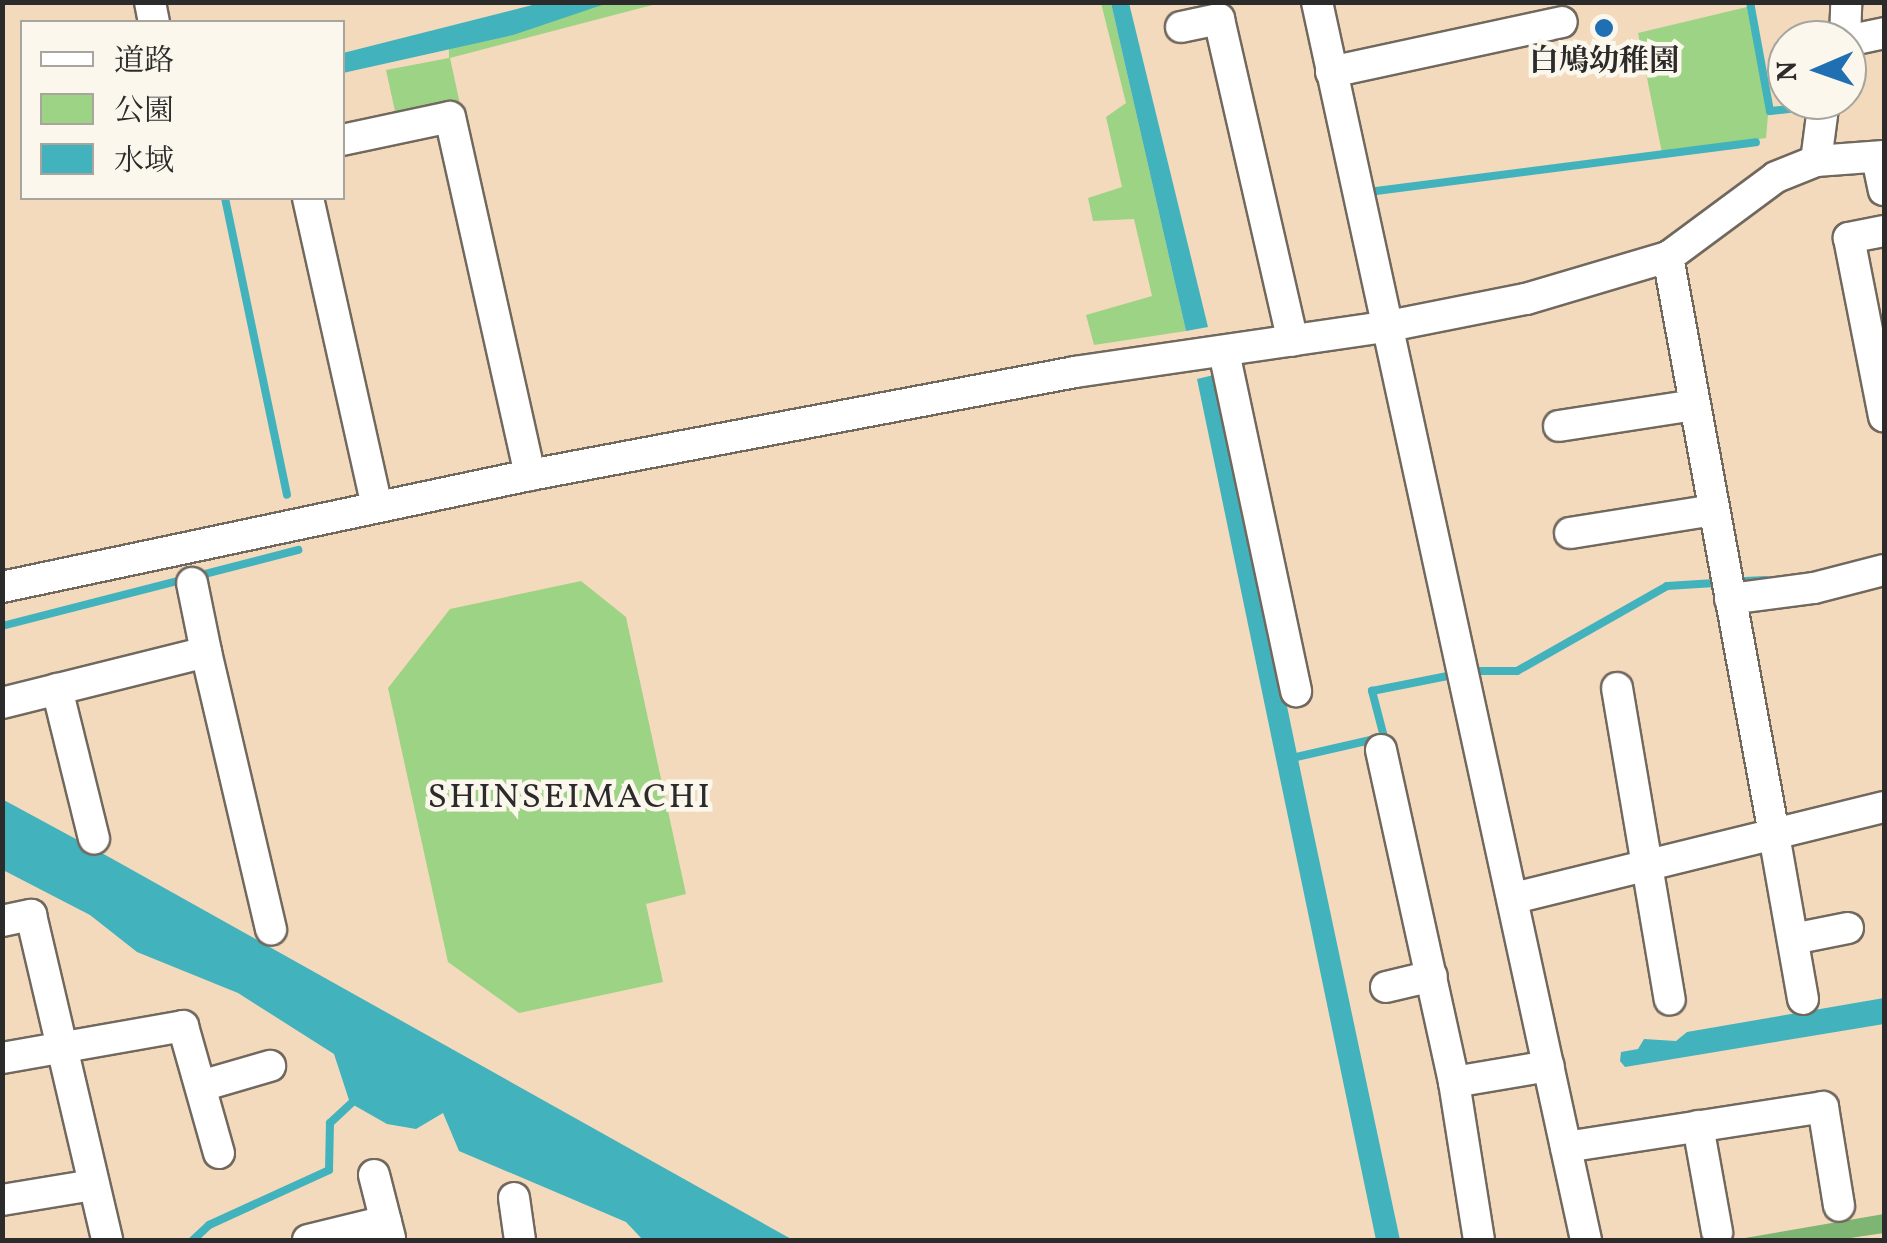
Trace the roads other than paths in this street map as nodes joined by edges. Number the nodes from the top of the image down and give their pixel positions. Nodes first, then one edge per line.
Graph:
1 (1318, 2) edge
2 (1562, 22) dead end
3 (1182, 26) dead end
4 (1331, 72) junction
5 (1821, 120) edge
6 (345, 139) edge
7 (1881, 157) edge
8 (1816, 162) junction
9 (1884, 190) edge
10 (308, 200) edge
11 (1884, 230) edge
12 (1668, 258) junction
13 (1384, 327) junction
14 (1293, 341) junction
15 (1210, 353) junction
16 (1694, 405) junction
17 (1884, 416) edge
18 (1559, 426) dead end
19 (530, 475) junction
20 (377, 506) junction
21 (1713, 510) junction
22 (1570, 533) dead end
23 (1884, 570) edge
24 (192, 583) dead end
25 (2, 587) edge
26 (1730, 598) junction
27 (206, 652) junction
28 (1617, 688) dead end
29 (57, 689) junction
30 (1296, 691) dead end
31 (2, 703) edge
32 (1381, 750) dead end
33 (1884, 807) edge
34 (1774, 834) junction
35 (94, 838) dead end
36 (1650, 867) junction
37 (1514, 898) junction
38 (2, 921) edge
39 (1848, 928) dead end
40 (271, 930) dead end
41 (1793, 939) junction
42 (1432, 976) junction
43 (1386, 987) dead end
44 (1804, 999) dead end
45 (1670, 1000) dead end
46 (57, 1048) junction
47 (2, 1058) edge
48 (270, 1066) dead end
49 (1550, 1066) junction
50 (1454, 1082) junction
51 (201, 1086) junction
52 (1698, 1126) junction
53 (1566, 1147) junction
54 (219, 1153) dead end
55 (374, 1175) dead end
56 (92, 1185) junction
57 (514, 1198) dead end
58 (2, 1200) edge
59 (1839, 1206) dead end
60 (388, 1230) edge
61 (1718, 1232) dead end
62 (106, 1240) edge
63 (308, 1240) edge
64 (520, 1240) edge
65 (1480, 1240) edge
66 (1586, 1240) edge

1 - 4 street
2 - 4 street
3 - 14 street
4 - 13 street
5 - 8 street
6 - 19 street
7 - 8 street
7 - 9 street
8 - 12 street
10 - 20 street
11 - 17 street
12 - 13 street
12 - 16 street
13 - 14 street
13 - 37 street
14 - 15 street
15 - 19 street
15 - 30 street
16 - 18 street
16 - 21 street
19 - 20 street
20 - 25 street
21 - 22 street
21 - 26 street
23 - 26 street
24 - 27 street
26 - 34 street
27 - 29 street
27 - 40 street
28 - 36 street
29 - 31 street
29 - 35 street
32 - 42 street
33 - 34 street
34 - 36 street
34 - 41 street
36 - 37 street
36 - 45 street
37 - 49 street
38 - 46 street
39 - 41 street
41 - 44 street
42 - 43 street
42 - 50 street
46 - 47 street
46 - 51 street
46 - 56 street
48 - 51 street
49 - 50 street
49 - 53 street
50 - 65 street
51 - 54 street
52 - 53 street
52 - 59 street
52 - 61 street
53 - 66 street
55 - 60 street
56 - 58 street
56 - 62 street
57 - 64 street
60 - 63 street

